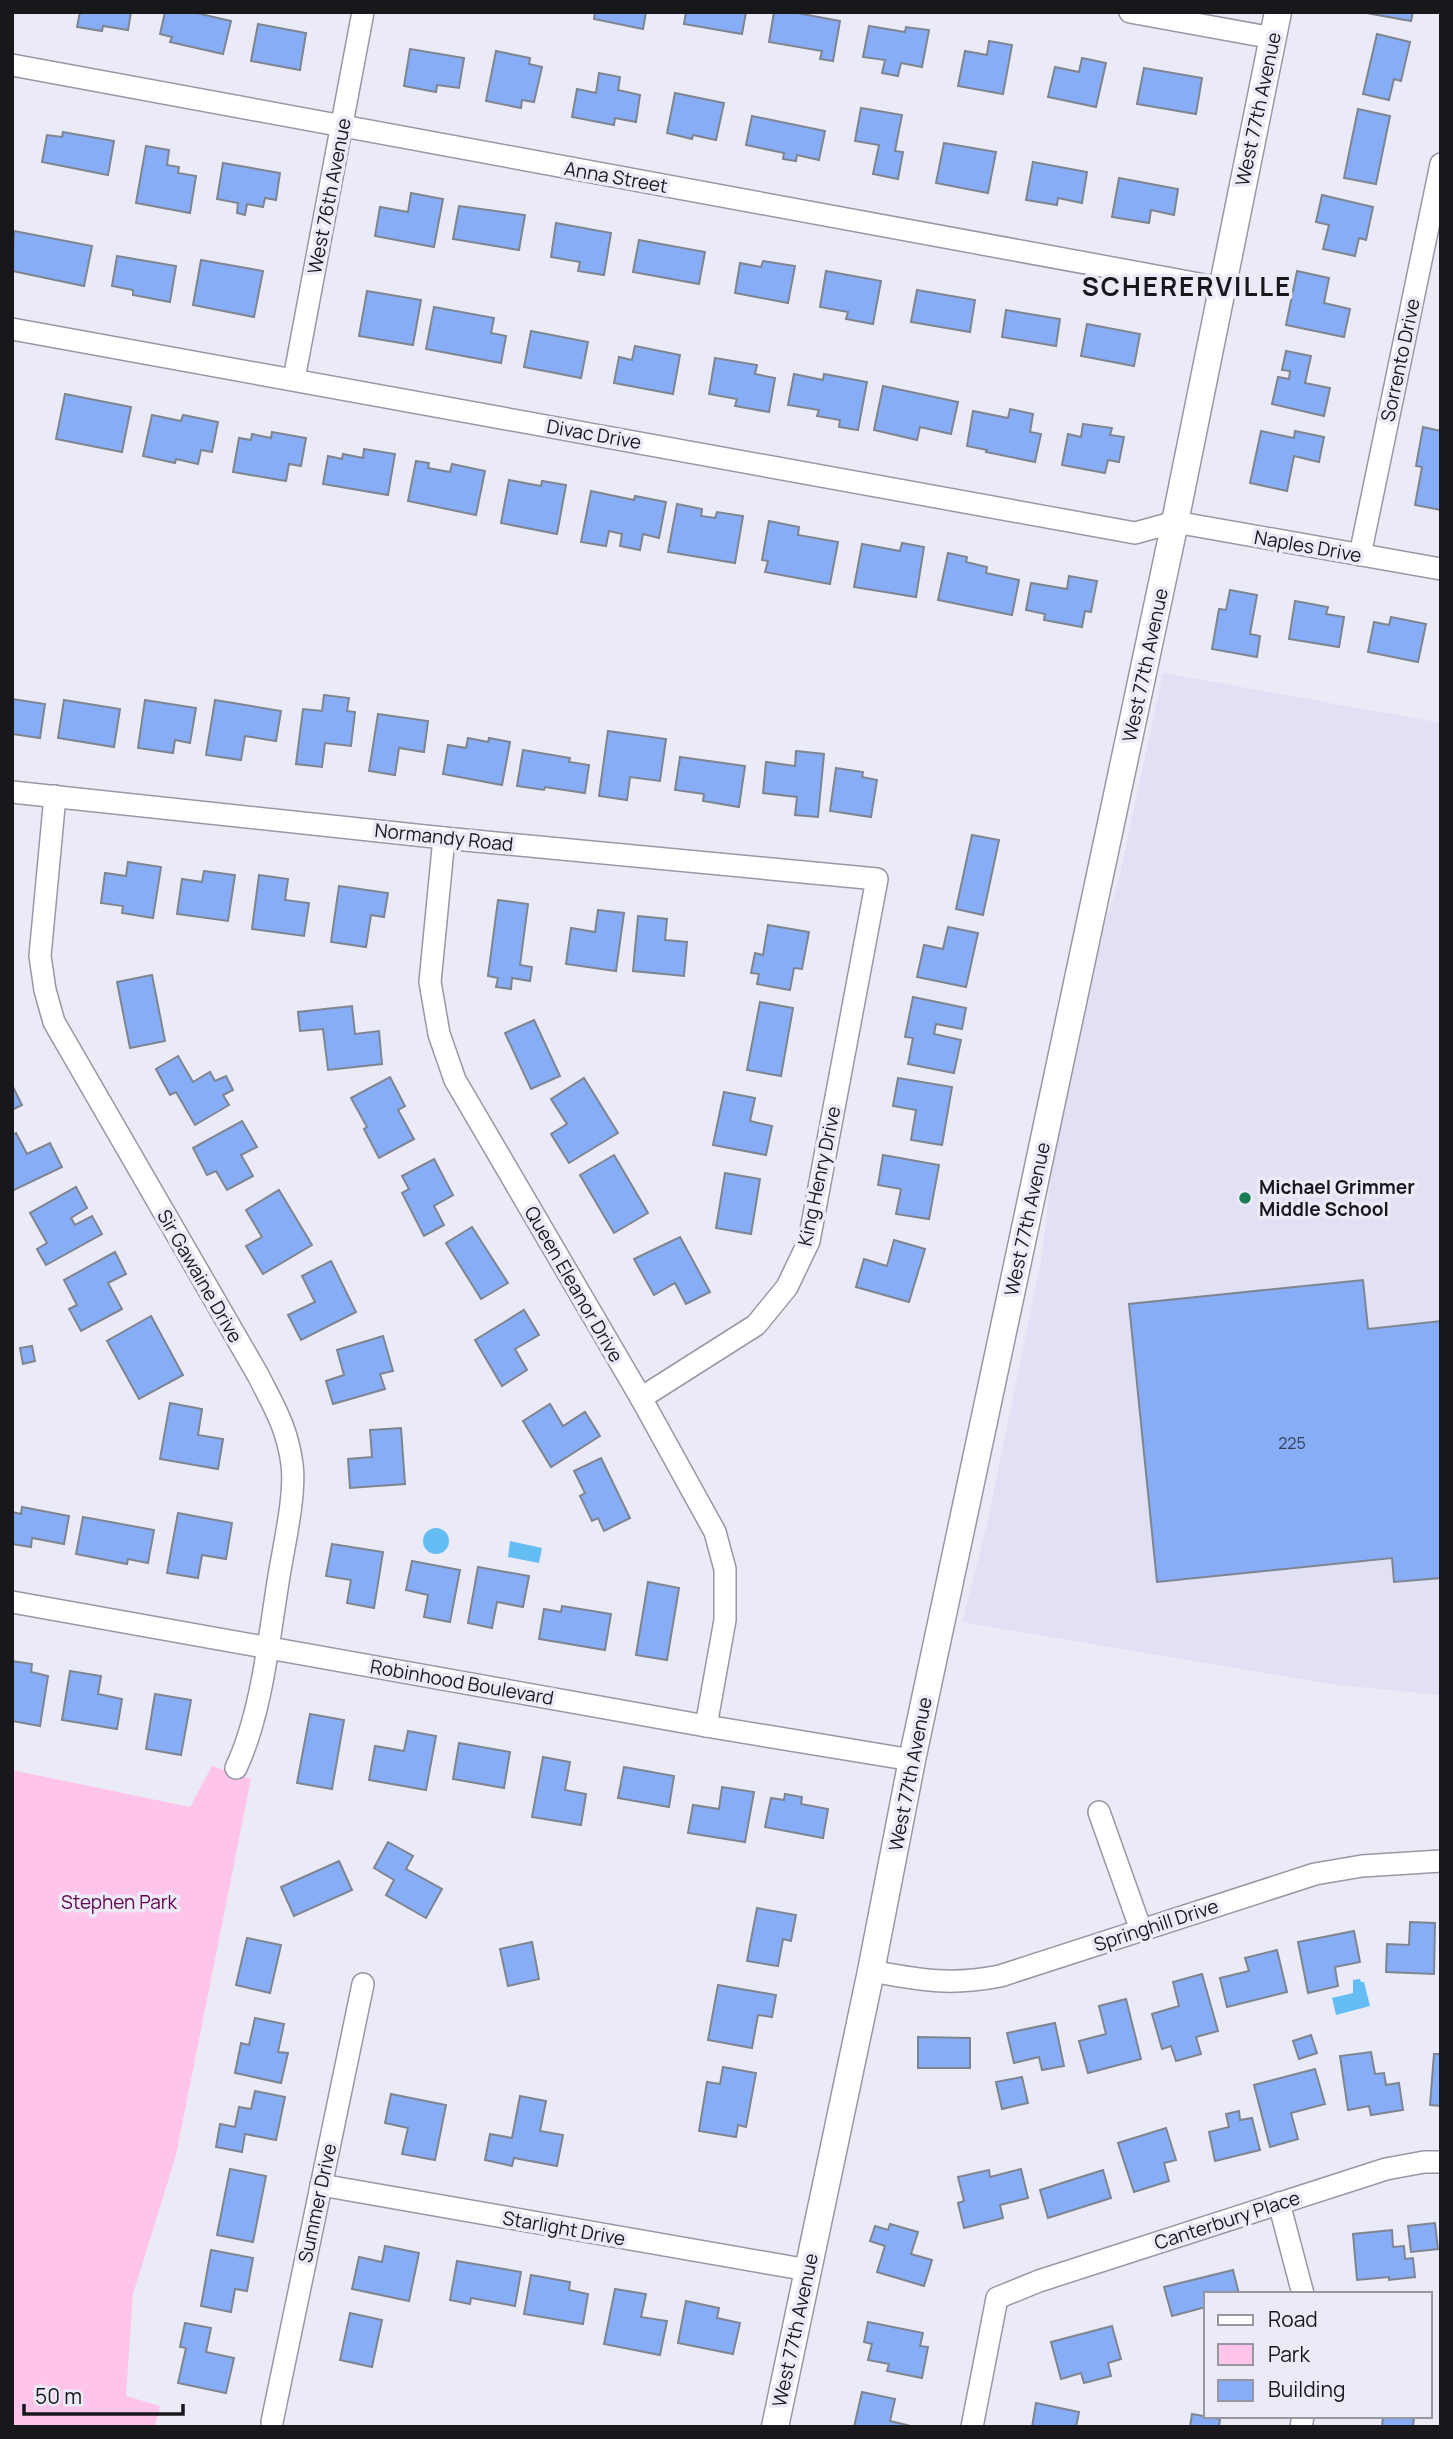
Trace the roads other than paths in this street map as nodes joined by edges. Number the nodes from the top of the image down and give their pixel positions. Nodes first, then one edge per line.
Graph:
1 (363, 12) edge
2 (1130, 12) edge
3 (1278, 12) edge
4 (1273, 38) junction
5 (12, 65) edge
6 (343, 127) junction
7 (1441, 164) edge
8 (1433, 240) edge
9 (1221, 288) junction
10 (12, 329) edge
11 (294, 379) junction
12 (1175, 522) junction
13 (1360, 555) junction
14 (1441, 569) edge
15 (12, 792) edge
16 (55, 796) junction
17 (444, 838) junction
18 (877, 879) joint
19 (641, 1398) junction
20 (12, 1602) edge
21 (267, 1647) junction
22 (706, 1726) junction
23 (912, 1760) junction
24 (236, 1768) dead end
25 (1099, 1812) dead end
26 (1441, 1861) edge
27 (1141, 1930) junction
28 (871, 1971) junction
29 (363, 1984) dead end
30 (1441, 2162) edge
31 (321, 2185) junction
32 (1279, 2203) junction
33 (808, 2270) junction
34 (1302, 2292) edge
35 (272, 2422) dead end
36 (775, 2427) edge
37 (972, 2427) edge

1 - 6 street, West 76th Avenue
2 - 4 street
3 - 4 street, West 77th Avenue
4 - 9 street, West 77th Avenue
5 - 6 street, Anna Street
6 - 9 street, Anna Street
6 - 11 street, West 76th Avenue
7 - 8 street, Sorrento Drive
8 - 13 street, Sorrento Drive
9 - 12 street, West 77th Avenue
10 - 11 street, Divac Drive
11 - 12 street, Divac Drive
12 - 13 street, Naples Drive
12 - 23 street, West 77th Avenue
13 - 14 street, Naples Drive
15 - 16 street, Normandy Road
16 - 17 street, Normandy Road
16 - 21 street, Sir Gawaine Drive
17 - 18 street, Normandy Road
17 - 19 street, Queen Eleanor Drive
18 - 19 street, King Henry Drive
19 - 22 street, Queen Eleanor Drive
20 - 21 street, Robinhood Boulevard
21 - 22 street, Robinhood Boulevard
21 - 24 street, Sir Gawaine Drive
22 - 23 street, Robinhood Boulevard
23 - 28 street, West 77th Avenue
25 - 27 street
26 - 27 street, Springhill Drive
27 - 28 street, Springhill Drive
28 - 33 street, West 77th Avenue
29 - 31 street, Summer Drive
30 - 32 street, Canterbury Place
31 - 33 street, Starlight Drive
31 - 35 street, Summer Drive
32 - 34 street
32 - 37 street, Canterbury Place
33 - 36 street, West 77th Avenue

